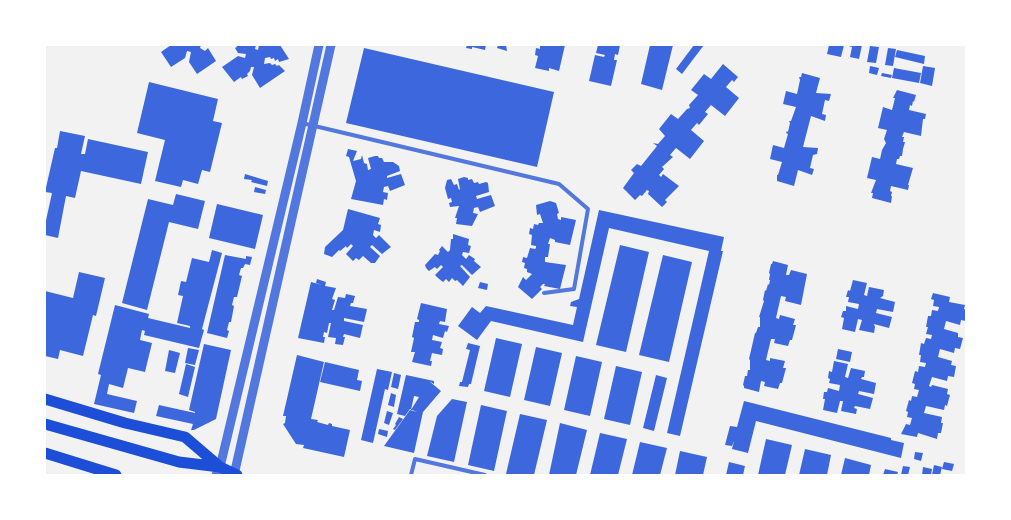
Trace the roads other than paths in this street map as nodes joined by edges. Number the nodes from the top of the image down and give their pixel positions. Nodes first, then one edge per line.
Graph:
1 (319, 45) edge
2 (331, 45) edge
3 (302, 123) junction
4 (312, 125) junction
5 (544, 293) dead end
6 (45, 399) edge
7 (45, 424) edge
8 (45, 453) edge
9 (218, 471) edge
10 (116, 475) edge
11 (235, 475) edge
12 (411, 475) edge
13 (485, 475) edge

1 - 3 street
2 - 4 street
3 - 4 lane
3 - 9 street
4 - 5 lane
4 - 11 street
6 - 9 main road
7 - 9 main road
8 - 10 main road
9 - 11 main road
12 - 13 lane

